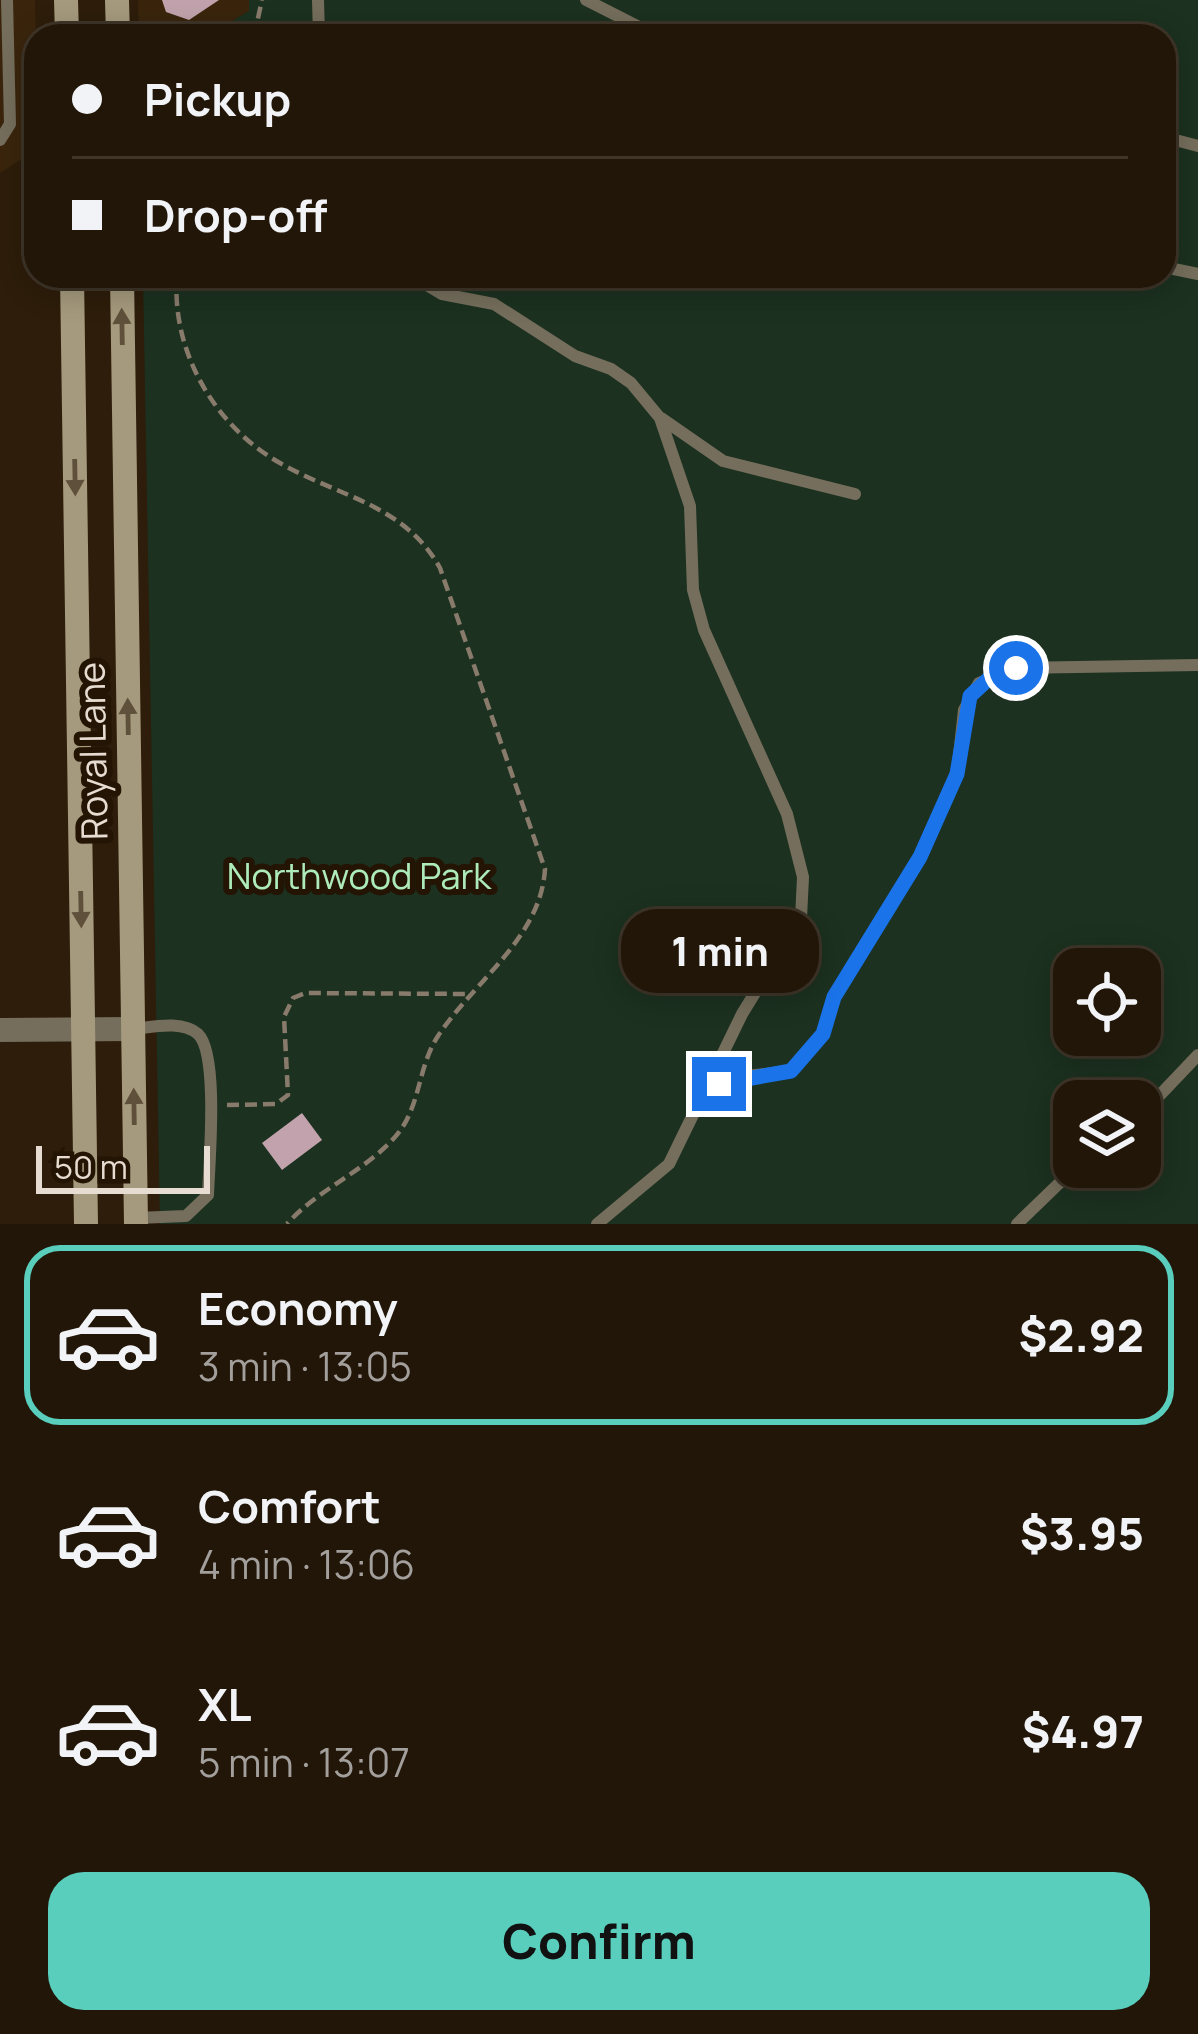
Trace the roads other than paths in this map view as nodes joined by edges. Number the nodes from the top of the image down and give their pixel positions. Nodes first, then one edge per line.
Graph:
1 (7, 0) edge
2 (586, 0) edge
3 (633, 24) edge
4 (0, 140) edge
5 (72, 288) edge
6 (122, 288) edge
7 (432, 288) edge
8 (660, 418) junction
9 (855, 494) dead end
10 (1198, 665) edge
11 (133, 1029) junction
12 (0, 1030) edge
13 (83, 1030) junction
14 (1198, 1055) edge
15 (1161, 1094) edge
16 (701, 1097) junction
17 (1054, 1188) edge
18 (136, 1221) edge
19 (86, 1224) edge
20 (597, 1224) edge
21 (1017, 1224) edge

1 - 4 lane
2 - 3 lane
5 -> 13 main road, Royal Lane
11 -> 6 main road, Royal Lane
7 - 8 lane
8 - 9 lane
8 - 16 lane
10 - 16 lane
11 - 13 street
18 -> 11 main road, Royal Lane
11 - 18 lane
12 - 13 street
13 - 19 main road, Royal Lane
14 - 15 lane
16 - 20 lane
17 - 21 lane

